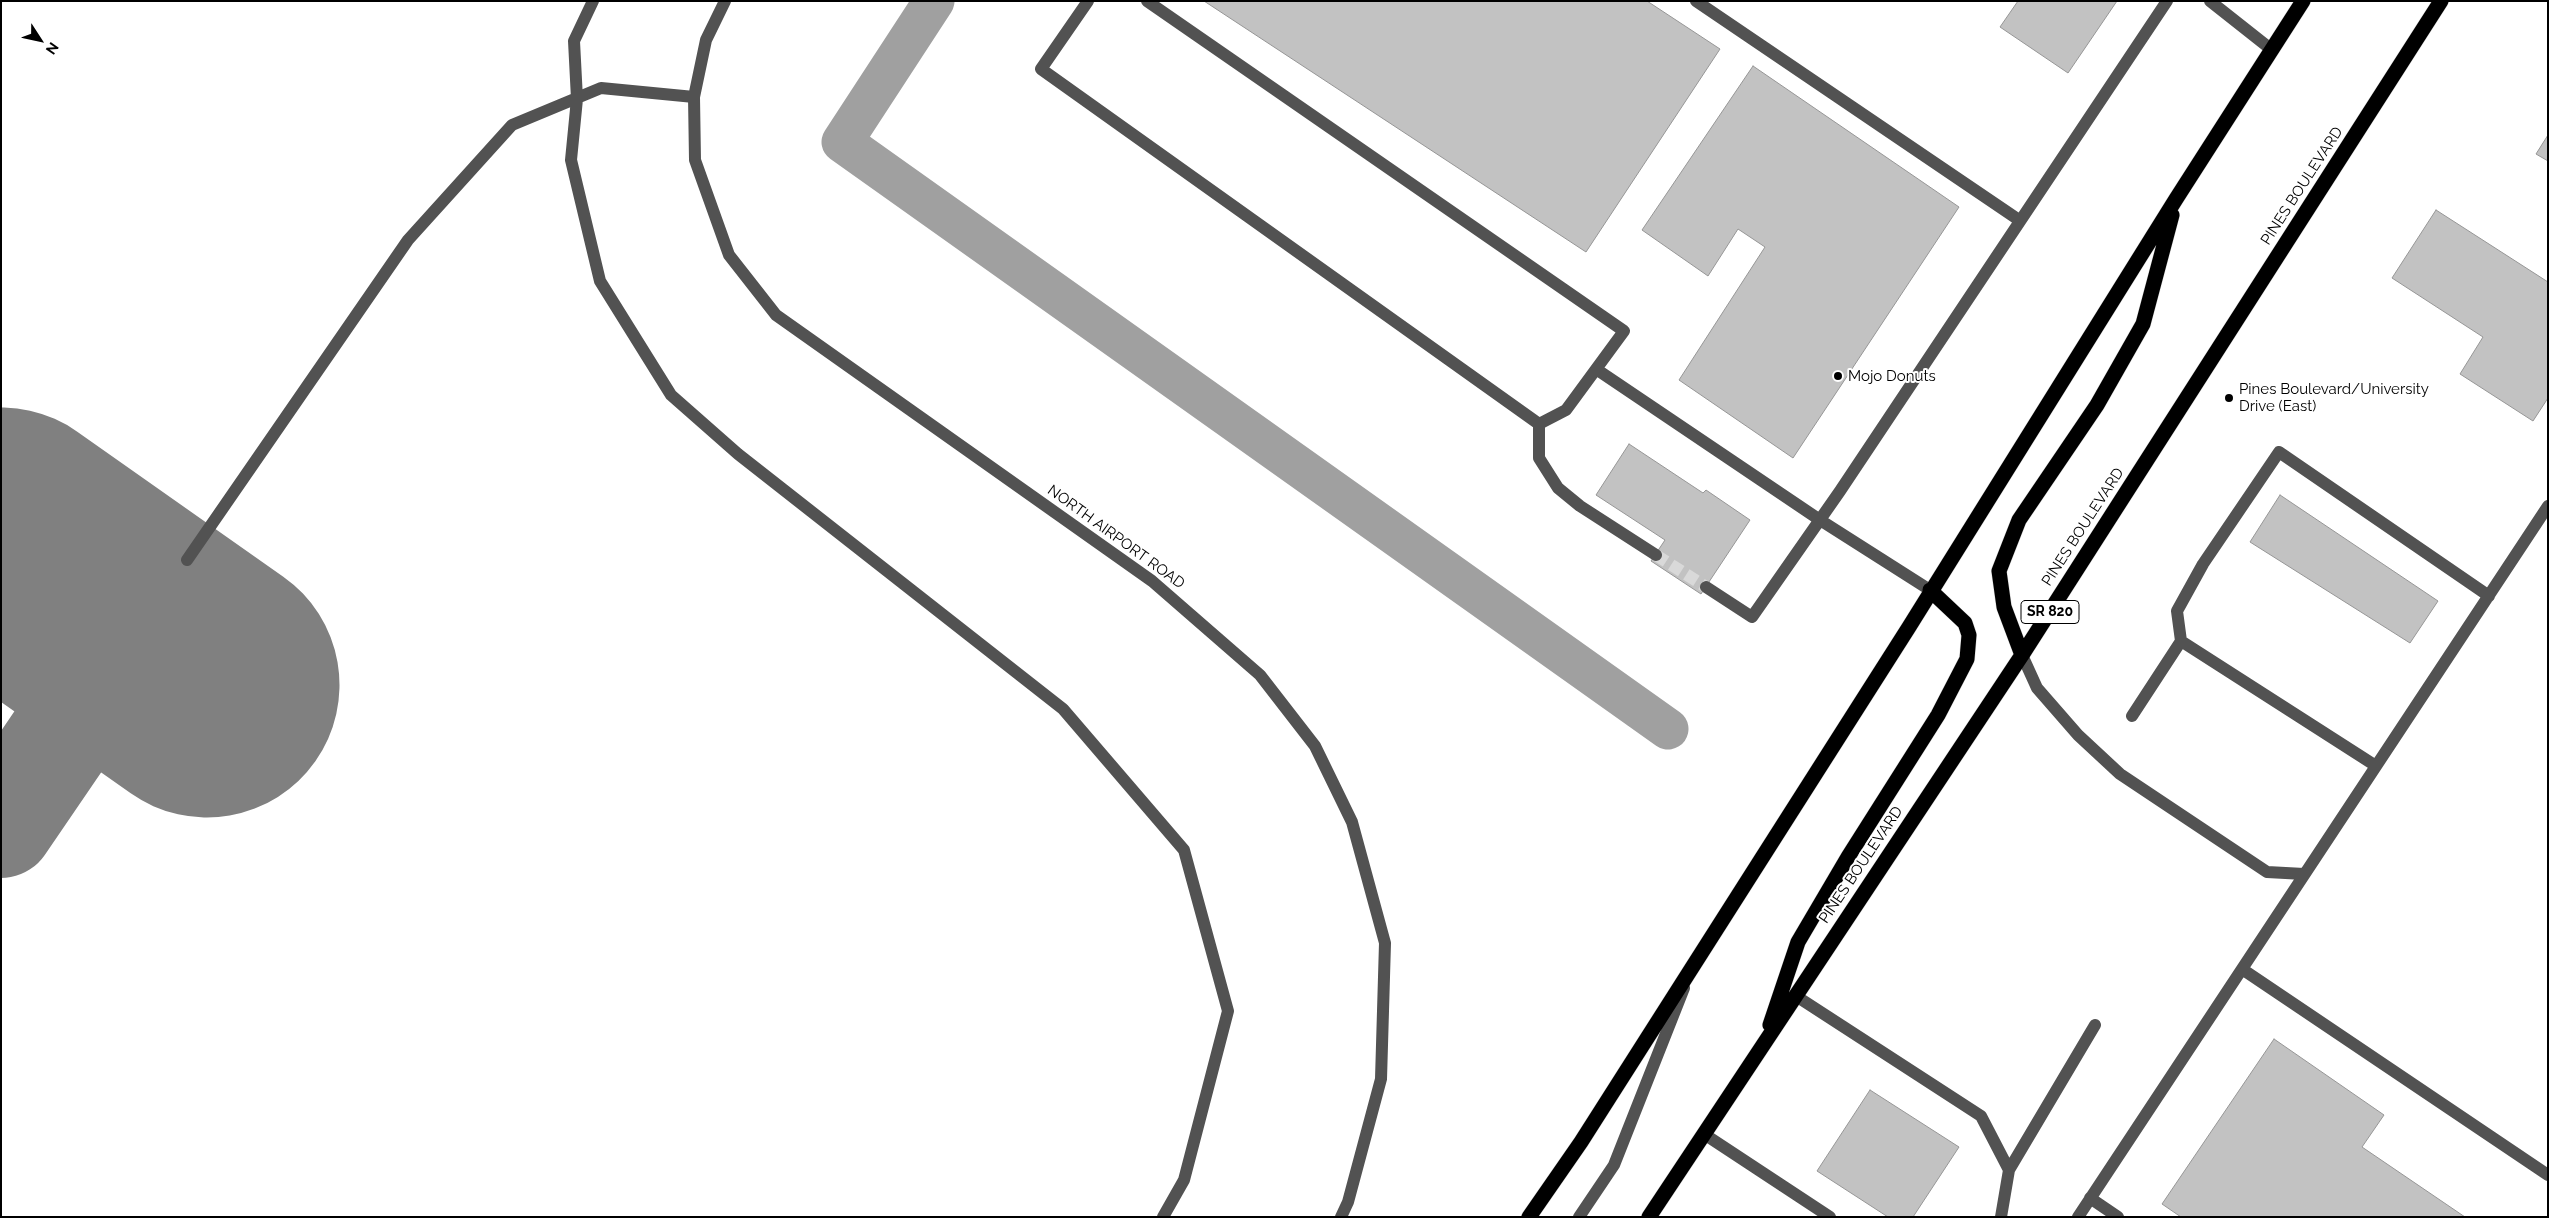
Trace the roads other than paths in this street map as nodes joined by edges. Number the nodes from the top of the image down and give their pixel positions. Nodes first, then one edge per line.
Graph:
1 (592, 1) edge
2 (725, 1) edge
3 (1088, 1) edge
4 (1147, 1) edge
5 (1696, 1) edge
6 (2167, 1) edge
7 (2210, 1) edge
8 (2303, 1) edge
9 (2441, 1) edge
10 (2272, 50) junction
11 (694, 97) junction
12 (577, 98) junction
13 (2176, 199) junction
14 (2019, 220) junction
15 (1596, 369) junction
16 (1539, 424) junction
17 (2548, 506) edge
18 (1820, 520) junction
19 (1656, 555) tunnel mouth
20 (187, 560) dead end
21 (1706, 587) tunnel mouth
22 (1930, 590) junction
23 (2489, 596) junction
24 (2181, 641) junction
25 (2022, 654) junction
26 (2132, 716) dead end
27 (2376, 766) junction
28 (2304, 874) junction
29 (1696, 960) junction
30 (2242, 969) junction
31 (1796, 996) junction
32 (2095, 1025) dead end
33 (1764, 1043) junction
34 (1704, 1134) junction
35 (2009, 1170) junction
36 (2548, 1175) edge
37 (2090, 1198) junction
38 (1163, 1217) edge
39 (1341, 1217) edge
40 (1529, 1217) edge
41 (1579, 1217) edge
42 (1649, 1217) edge
43 (1830, 1217) edge
44 (2001, 1217) edge
45 (2078, 1217) edge
46 (2118, 1217) edge

1 - 12 street
2 - 11 street, NORTH AIRPORT ROAD
3 - 16 street
4 - 15 street
5 - 14 street
6 - 14 street
7 - 10 street
8 - 10 highway
9 - 25 highway, PINES BOULEVARD / SR 820
10 - 13 highway
11 - 12 street
11 - 39 street, NORTH AIRPORT ROAD
12 - 20 street
12 - 38 street
13 - 22 highway
13 - 25 highway
14 - 18 street
15 - 16 street
15 - 18 street
16 - 19 street
17 - 23 street
18 - 21 street
18 - 22 street
22 - 29 highway
22 - 33 highway
23 - 24 street
23 - 27 street
24 - 26 street
24 - 27 street
25 - 28 street
25 - 31 highway, PINES BOULEVARD / SR 820
27 - 28 street
28 - 30 street
29 - 40 highway
29 - 41 street
30 - 36 street
30 - 37 street
31 - 33 highway, PINES BOULEVARD / SR 820
31 - 35 street
32 - 35 street
33 - 34 highway, PINES BOULEVARD / SR 820
34 - 42 highway, PINES BOULEVARD / SR 820
34 - 43 street
35 - 44 street
37 - 45 street
37 - 46 street

